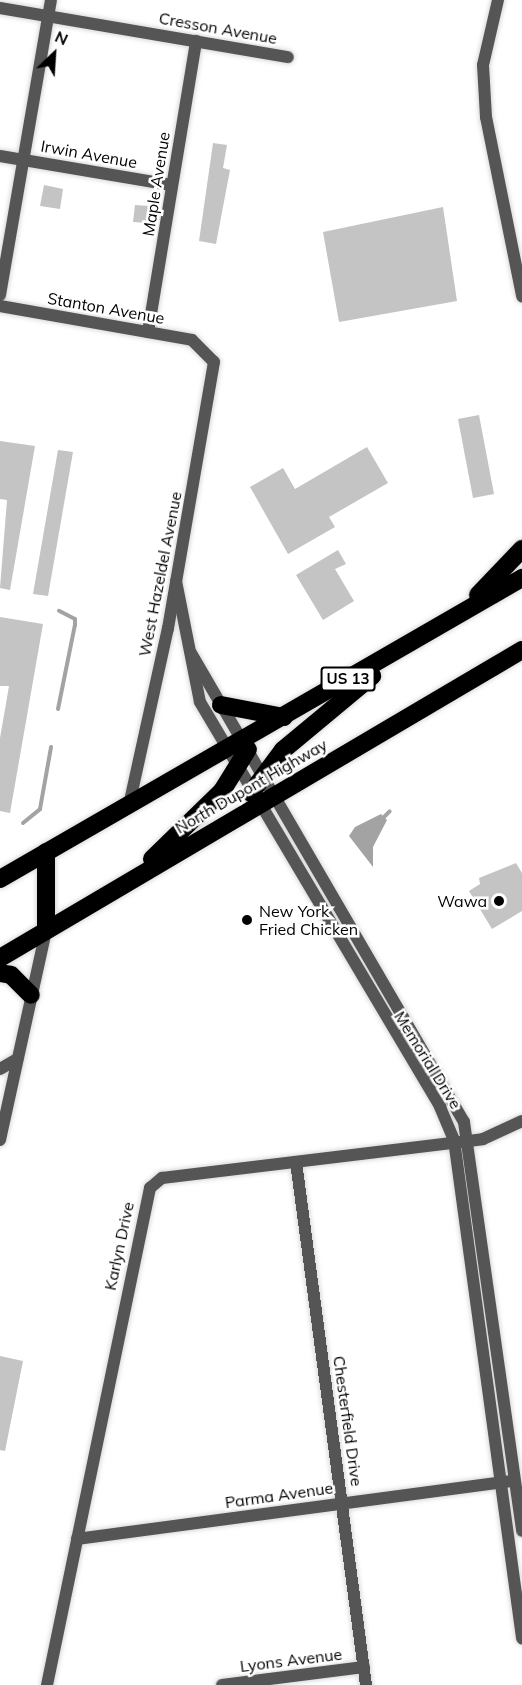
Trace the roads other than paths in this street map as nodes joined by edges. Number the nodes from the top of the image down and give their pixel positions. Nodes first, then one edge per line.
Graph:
1 (51, 0) edge
2 (498, 0) edge
3 (0, 8) edge
4 (48, 16) junction
5 (196, 41) junction
6 (288, 57) dead end
7 (0, 156) edge
8 (22, 160) junction
9 (172, 185) junction
10 (0, 295) edge
11 (522, 296) edge
12 (0, 306) edge
13 (148, 332) junction
14 (205, 348) joint
15 (522, 549) edge
16 (522, 578) edge
17 (176, 581) junction
18 (454, 618) junction
19 (412, 642) junction
20 (189, 650) junction
21 (522, 651) edge
22 (221, 705) junction
23 (284, 717) junction
24 (239, 747) junction
25 (237, 768) junction
26 (264, 775) junction
27 (274, 792) junction
28 (254, 798) junction
29 (128, 809) junction
30 (46, 852) junction
31 (141, 871) junction
32 (0, 879) edge
33 (46, 930) junction
34 (0, 958) edge
35 (0, 973) edge
36 (31, 995) junction
37 (17, 1059) junction
38 (0, 1069) edge
39 (522, 1121) edge
40 (0, 1140) edge
41 (454, 1140) junction
42 (468, 1140) junction
43 (296, 1162) junction
44 (513, 1481) edge
45 (343, 1504) junction
46 (522, 1531) edge
47 (76, 1539) junction
48 (522, 1638) edge
49 (364, 1667) junction
50 (47, 1685) edge
51 (222, 1685) edge
52 (366, 1685) edge

1 - 4 street
2 - 11 street
3 - 4 street, Cresson Avenue
4 - 5 street, Cresson Avenue
4 - 8 street
5 - 6 street, Cresson Avenue
5 - 9 street, Maple Avenue
7 - 8 street, Irwin Avenue
8 - 9 street, Irwin Avenue
8 - 10 street
9 - 13 street, Maple Avenue
12 - 13 street, Stanton Avenue
13 - 14 street, Stanton Avenue
14 - 17 street, West Hazeldel Avenue
15 - 18 highway
16 - 18 highway, US 13
17 - 20 street, Memorial Drive
17 - 29 street, West Hazeldel Avenue
18 - 19 highway, US 13
19 - 23 highway, US 13
19 - 26 highway
20 - 22 street, Memorial Drive
20 - 24 street, Memorial Drive
21 - 27 highway, North Dupont Highway
22 - 23 highway
22 - 24 street, Memorial Drive
23 - 24 highway, US 13
24 - 25 highway
24 - 26 street, Memorial Drive
24 - 29 highway, US 13
25 - 28 street, Memorial Drive
25 - 31 highway
26 - 27 street, Memorial Drive
26 - 28 highway
27 - 28 highway, North Dupont Highway
27 - 42 street, Memorial Drive
28 - 31 highway, North Dupont Highway
28 - 41 street, Memorial Drive
29 - 30 highway, US 13
30 - 32 highway, US 13
30 - 33 highway
31 - 33 highway, North Dupont Highway
33 - 34 highway, North Dupont Highway
33 - 36 street
35 - 36 highway
36 - 37 street
37 - 38 street
37 - 40 street
39 - 42 street, Karlyn Drive
41 - 42 street, Karlyn Drive
41 - 43 street, Karlyn Drive
41 - 44 street, Memorial Drive
42 - 44 street, Memorial Drive
43 - 45 street, Chesterfield Drive
43 - 47 street, Karlyn Drive
44 - 45 street, Parma Avenue
44 - 46 street, Memorial Drive
44 - 48 street, Memorial Drive
45 - 47 street, Parma Avenue
45 - 49 street, Chesterfield Drive
47 - 50 street, Karlyn Drive
49 - 51 street, Lyons Avenue
49 - 52 street, Chesterfield Drive

